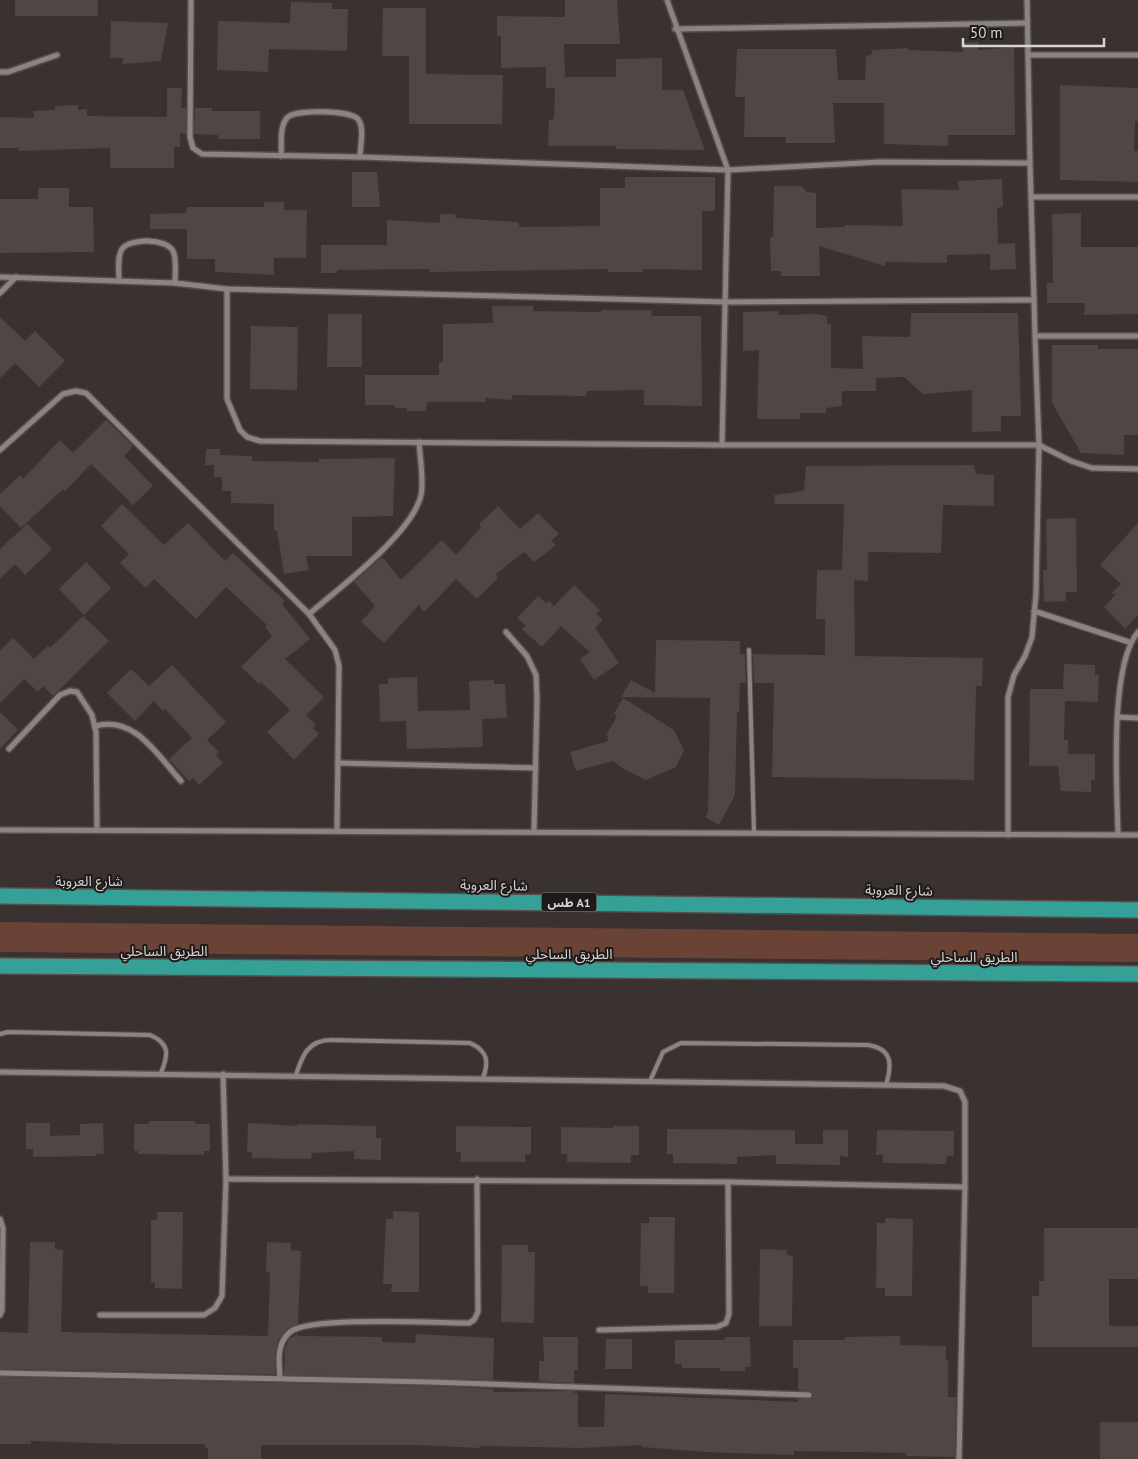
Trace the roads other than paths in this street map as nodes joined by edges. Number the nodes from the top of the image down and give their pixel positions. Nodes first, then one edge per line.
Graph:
1 (191, 0) edge
2 (667, 0) edge
3 (1027, 0) edge
4 (1027, 23) junction
5 (675, 28) junction
6 (56, 55) dead end
7 (1029, 55) junction
8 (1138, 55) edge
9 (0, 72) edge
10 (281, 156) junction
11 (360, 157) junction
12 (1030, 163) junction
13 (728, 170) junction
14 (1032, 197) junction
15 (1138, 198) edge
16 (0, 277) edge
17 (16, 277) junction
18 (119, 281) junction
19 (175, 283) junction
20 (227, 290) junction
21 (0, 293) edge
22 (1034, 300) junction
23 (726, 302) junction
24 (1035, 336) junction
25 (1138, 336) edge
26 (419, 442) junction
27 (1039, 444) junction
28 (722, 445) junction
29 (0, 450) edge
30 (1138, 469) edge
31 (1034, 612) junction
32 (309, 614) junction
33 (506, 632) dead end
34 (1138, 632) edge
35 (1129, 642) junction
36 (749, 650) dead end
37 (1117, 717) junction
38 (1138, 718) edge
39 (95, 726) junction
40 (8, 749) dead end
41 (339, 763) junction
42 (536, 768) junction
43 (181, 781) dead end
44 (0, 830) edge
45 (97, 830) junction
46 (337, 831) junction
47 (534, 832) junction
48 (754, 833) junction
49 (1118, 834) junction
50 (1008, 835) junction
51 (1138, 835) edge
52 (0, 896) edge
53 (1138, 910) edge
54 (0, 966) edge
55 (1138, 974) edge
56 (0, 1034) edge
57 (0, 1072) edge
58 (162, 1073) junction
59 (223, 1074) junction
60 (296, 1075) junction
61 (483, 1078) junction
62 (650, 1082) junction
63 (886, 1085) junction
64 (226, 1179) junction
65 (477, 1180) junction
66 (728, 1182) junction
67 (965, 1187) junction
68 (0, 1219) edge
69 (0, 1315) edge
70 (100, 1315) dead end
71 (599, 1330) dead end
72 (0, 1373) edge
73 (280, 1378) junction
74 (809, 1395) dead end
75 (959, 1459) edge

1 - 10 street
2 - 5 street
3 - 4 street
4 - 5 street
4 - 7 street
5 - 13 street
6 - 9 street
7 - 8 street
7 - 12 street
10 - 11 street
10 - 11 street
11 - 13 street
12 - 13 street
12 - 14 street
13 - 23 street
14 - 15 street
14 - 22 street
16 - 17 street
17 - 18 street
17 - 21 street
18 - 19 street
18 - 19 street
19 - 20 street
20 - 23 street
20 - 26 street
22 - 23 street
22 - 24 street
23 - 28 street
24 - 25 street
24 - 27 street
26 - 28 street
26 - 32 street
27 - 28 street
27 - 30 street
27 - 31 street
29 - 32 street
31 - 35 street
31 - 50 street
32 - 41 street
33 - 42 street
34 - 35 street
35 - 37 street
36 - 48 lane
37 - 38 street
37 - 49 street
39 - 40 street
39 - 43 street
39 - 45 street
41 - 42 street
41 - 46 street
42 - 47 street
44 - 45 street
45 - 46 street
46 - 47 street
47 - 48 street
48 - 50 street
49 - 50 street
49 - 51 street
52 - 53 highway, شارع العروبة / طس A1
54 - 55 highway, الطريق الساحلي
56 - 58 lane
57 - 58 street
58 - 59 street
59 - 60 street
59 - 64 street
60 - 61 street
60 - 61 lane
61 - 62 street
62 - 63 street
62 - 63 lane
63 - 67 street
64 - 65 street
64 - 70 street
65 - 66 street
65 - 73 street
66 - 67 street
66 - 71 street
67 - 75 street
68 - 69 street
72 - 73 street
73 - 74 street

